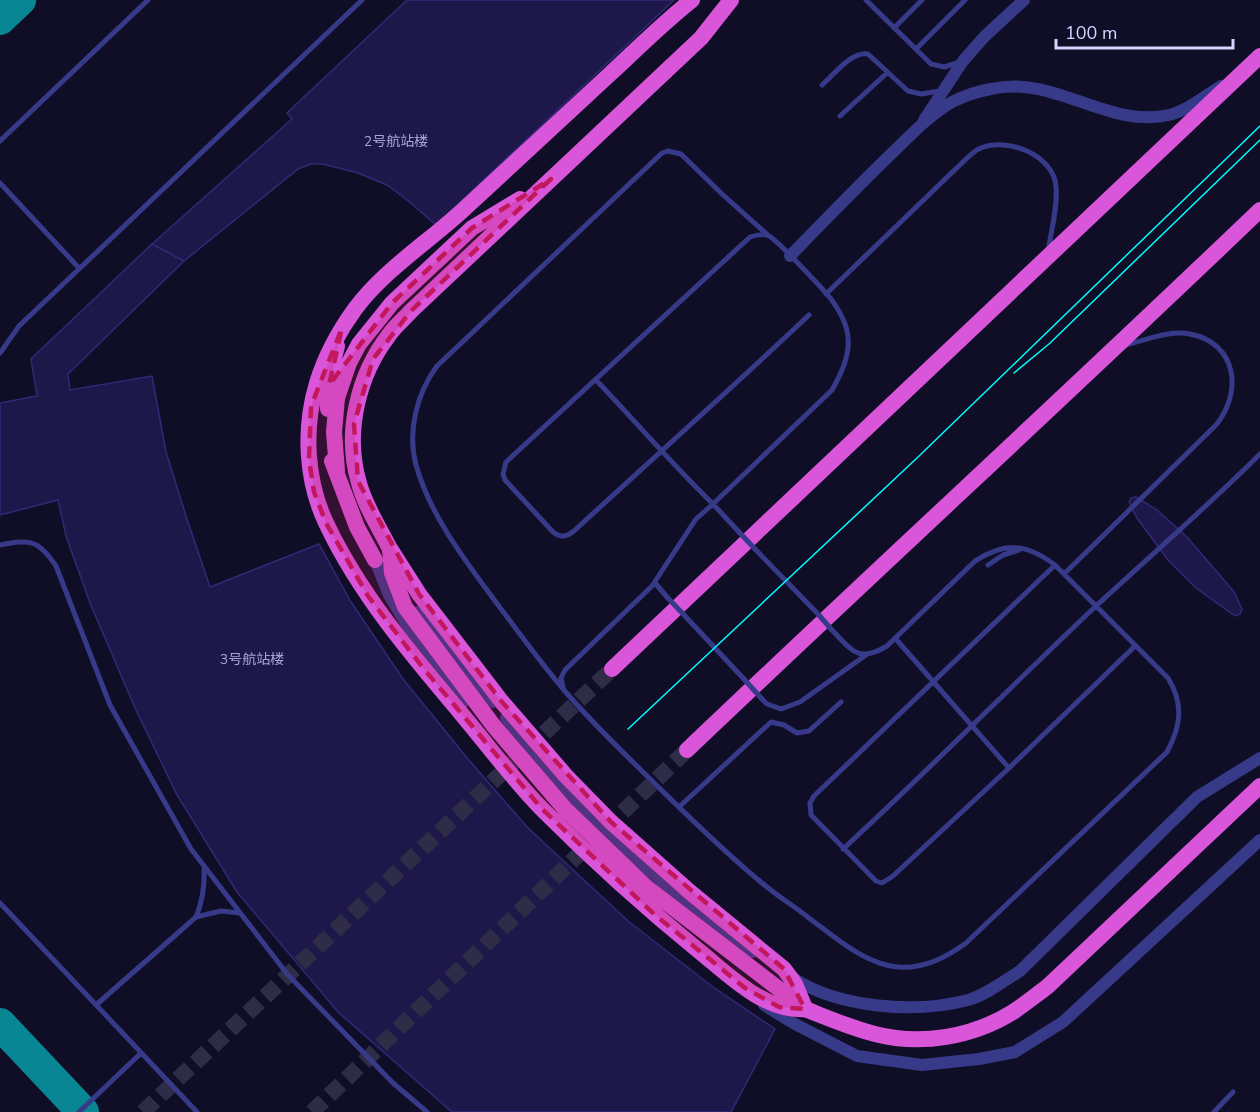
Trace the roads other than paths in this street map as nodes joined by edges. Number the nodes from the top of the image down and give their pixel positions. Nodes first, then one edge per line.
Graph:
1 (148, 0) edge
2 (362, 0) edge
3 (692, 0) edge
4 (730, 0) edge
5 (867, 0) edge
6 (922, 0) edge
7 (965, 0) edge
8 (1024, 0) edge
9 (894, 28) junction
10 (916, 49) junction
11 (963, 61) junction
12 (1255, 62) edge
13 (887, 73) junction
14 (822, 85) dead end
15 (942, 91) junction
16 (840, 116) dead end
17 (920, 126) junction
18 (0, 141) edge
19 (551, 179) junction
20 (0, 183) edge
21 (1260, 210) edge
22 (769, 236) junction
23 (790, 256) junction
24 (1047, 258) junction
25 (80, 268) junction
26 (826, 294) junction
27 (809, 315) dead end
28 (342, 328) junction
29 (1116, 348) junction
30 (0, 353) edge
31 (596, 380) junction
32 (662, 451) junction
33 (1260, 454) edge
34 (337, 471) junction
35 (713, 504) junction
36 (0, 545) edge
37 (1022, 548) junction
38 (390, 549) junction
39 (375, 560) junction
40 (988, 565) dead end
41 (1055, 565) junction
42 (1064, 574) junction
43 (655, 583) junction
44 (1096, 606) junction
45 (895, 638) junction
46 (1135, 646) junction
47 (866, 655) junction
48 (612, 669) tunnel mouth
49 (933, 683) junction
50 (565, 691) junction
51 (840, 702) dead end
52 (972, 728) junction
53 (687, 750) tunnel mouth
54 (1260, 758) edge
55 (1009, 768) junction
56 (1260, 786) edge
57 (679, 807) junction
58 (1260, 840) edge
59 (843, 849) junction
60 (204, 866) junction
61 (0, 903) edge
62 (240, 913) junction
63 (196, 917) junction
64 (96, 1005) junction
65 (805, 1009) junction
66 (141, 1053) junction
67 (1233, 1092) dead end
68 (79, 1112) edge
69 (197, 1112) edge
70 (427, 1112) edge
71 (1214, 1112) edge

1 - 18 lane
2 - 25 lane
3 - 28 highway, bridge
4 - 19 highway
5 - 9 lane
6 - 9 lane
7 - 10 lane
8 - 11 street
9 - 10 lane
10 - 11 lane
11 - 15 street
12 - 17 street
12 - 24 highway
13 - 14 lane
13 - 15 lane
13 - 16 lane
15 - 17 street
17 - 23 street
19 - 34 highway
19 - 38 highway
20 - 25 lane
21 - 29 highway
22 - 23 lane
22 - 31 lane
22 - 50 lane
23 - 26 lane
24 - 26 lane
24 - 48 highway
25 - 30 lane
26 - 35 lane
27 - 32 lane
28 - 34 highway, bridge
28 - 65 highway, bridge
29 - 42 lane
29 - 53 highway
31 - 32 lane
31 - 32 lane
32 - 35 lane
33 - 44 lane
34 - 39 highway
35 - 43 lane
35 - 47 lane, bridge
36 - 60 lane
37 - 40 lane
37 - 41 lane
37 - 45 lane
38 - 65 highway, bridge
38 - 65 highway, bridge
39 - 54 street
39 - 58 street
41 - 42 lane
41 - 49 lane
42 - 44 lane
43 - 47 lane, bridge
43 - 50 lane
44 - 46 lane
44 - 52 lane
45 - 47 lane
45 - 49 lane
46 - 55 lane
46 - 57 lane
49 - 52 lane
49 - 59 lane
50 - 57 lane
51 - 57 lane
52 - 55 lane
52 - 59 lane
55 - 59 lane
56 - 65 highway
60 - 62 lane
60 - 63 lane
61 - 64 lane
62 - 63 lane
62 - 70 lane
63 - 64 lane
64 - 66 lane
66 - 68 lane
66 - 69 lane
67 - 71 lane

